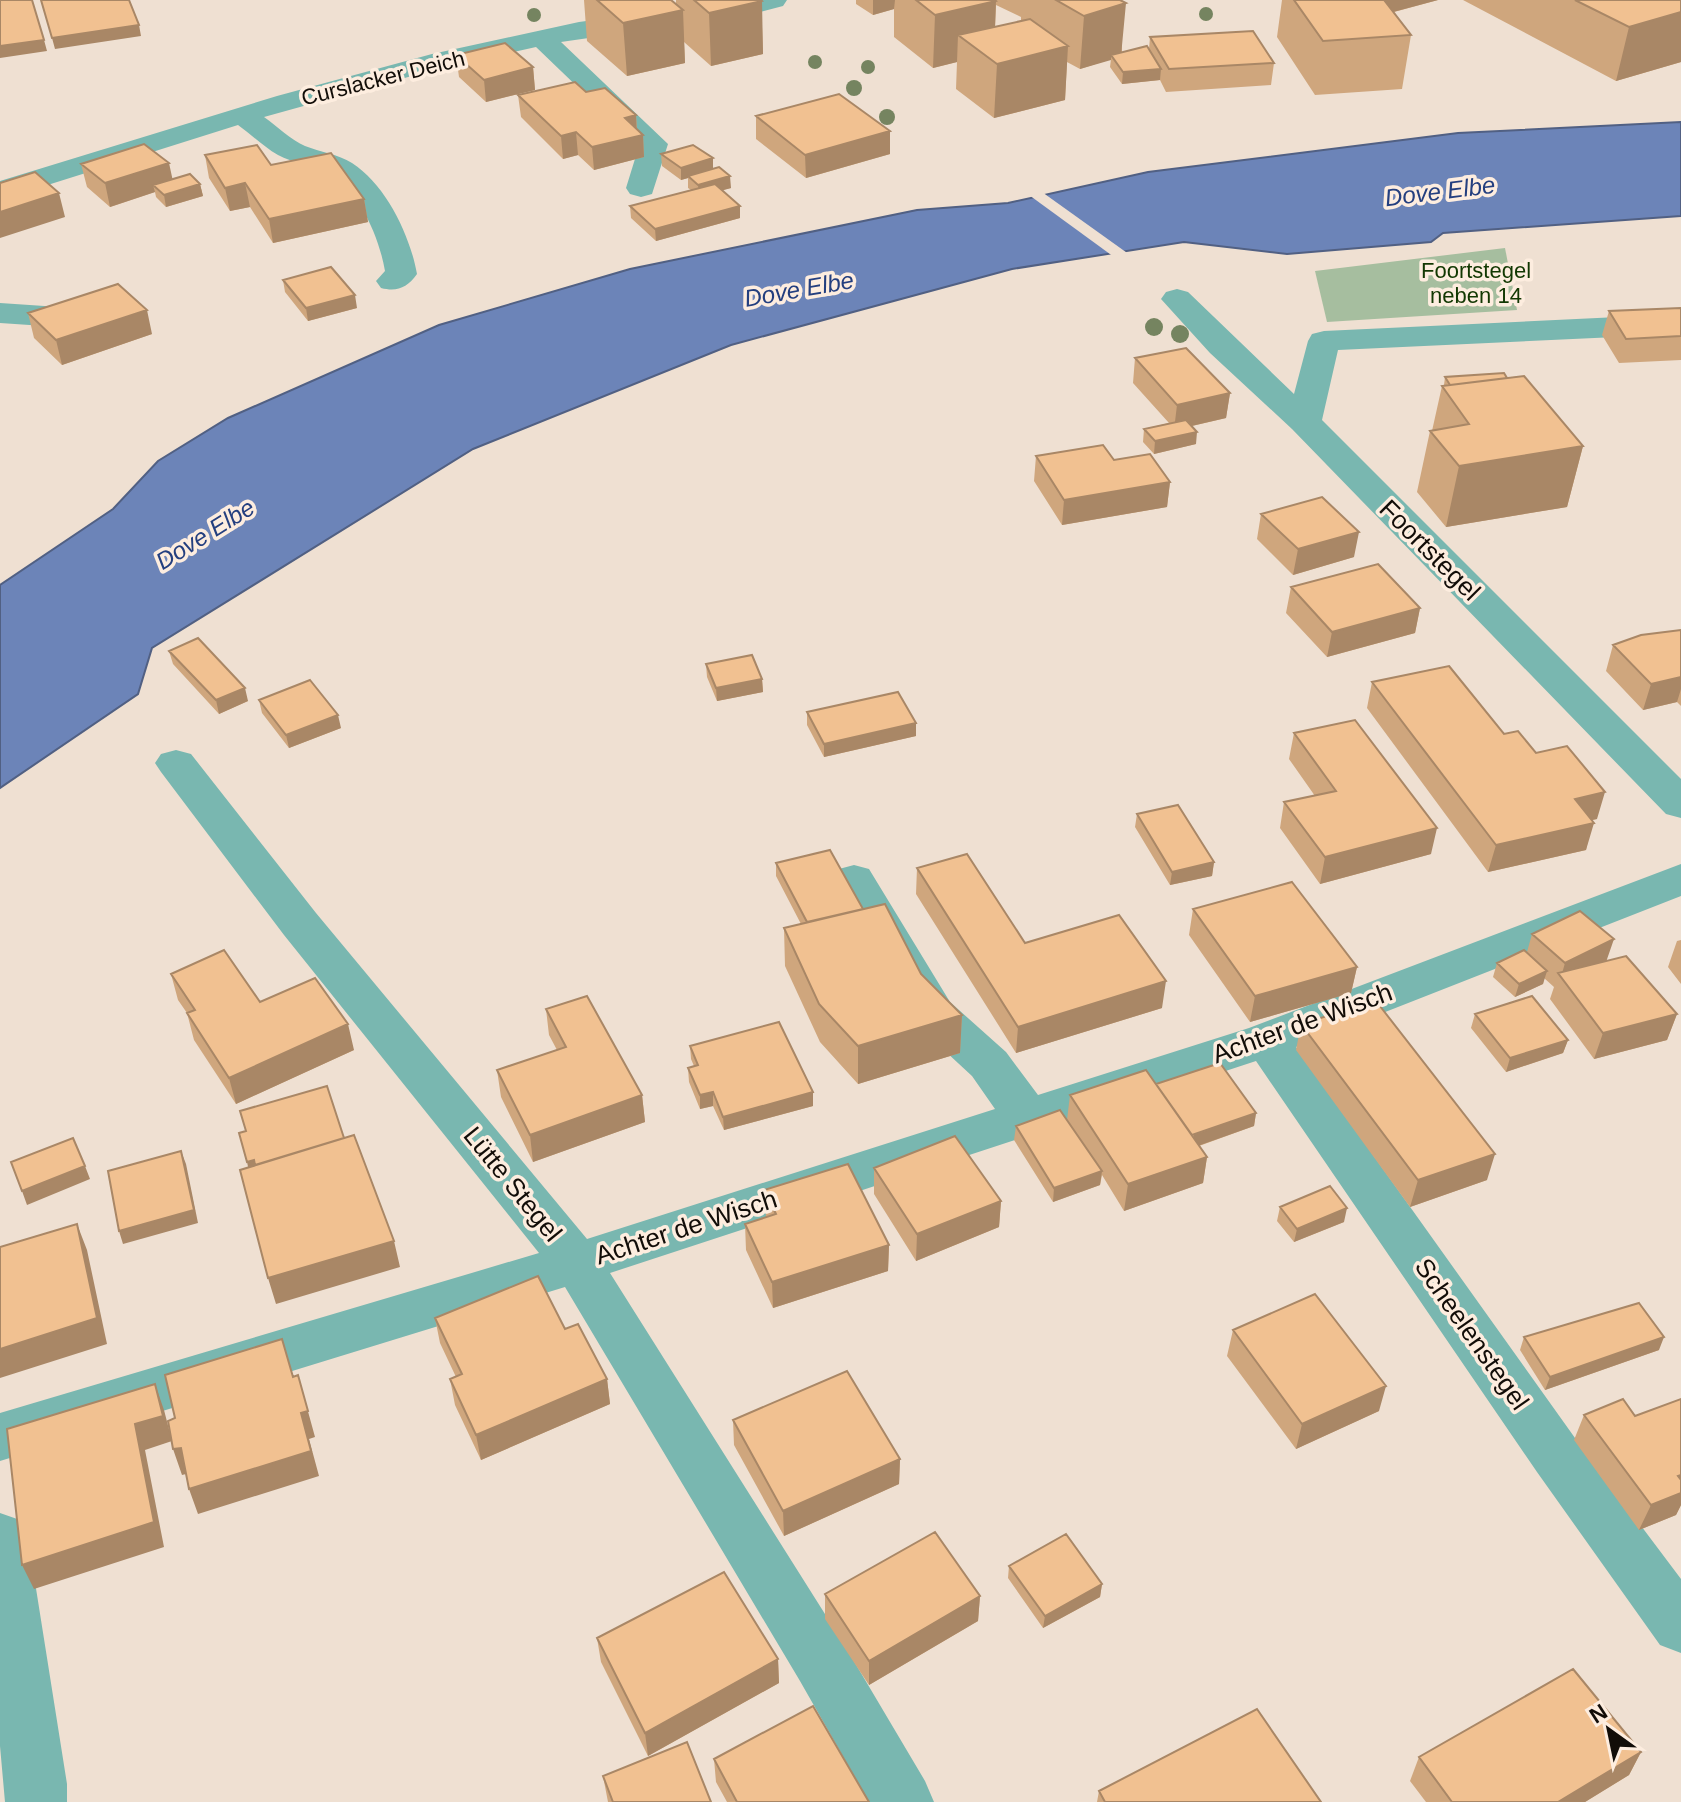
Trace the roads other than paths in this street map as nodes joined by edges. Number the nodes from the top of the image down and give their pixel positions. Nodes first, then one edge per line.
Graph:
1 (774, 0) edge
2 (542, 38) junction
3 (242, 115) junction
4 (641, 188) dead end
5 (0, 191) edge
6 (392, 281) dead end
7 (1177, 299) dead end
8 (0, 313) edge
9 (74, 318) edge
10 (1681, 324) edge
11 (1304, 422) junction
12 (176, 763) dead end
13 (1676, 793) edge
14 (1681, 879) edge
15 (854, 880) dead end
16 (1266, 1040) junction
17 (1026, 1115) junction
18 (577, 1263) junction
19 (0, 1437) edge
20 (0, 1538) edge
21 (1681, 1626) edge
22 (36, 1802) edge
23 (903, 1802) edge

1 - 2 street, Curslacker Deich
2 - 3 street, Curslacker Deich
2 - 4 street
3 - 5 street, Curslacker Deich
3 - 6 street
7 - 11 street, Foortstegel
8 - 9 street
10 - 11 street
11 - 13 street, Foortstegel
12 - 18 street, Lütte Stegel
14 - 16 street, Achter de Wisch
15 - 17 street
16 - 17 street, Achter de Wisch
16 - 21 street, Scheelenstegel
17 - 18 street, Achter de Wisch
18 - 19 street, Achter de Wisch
18 - 23 street, Lütte Stegel
20 - 22 street

